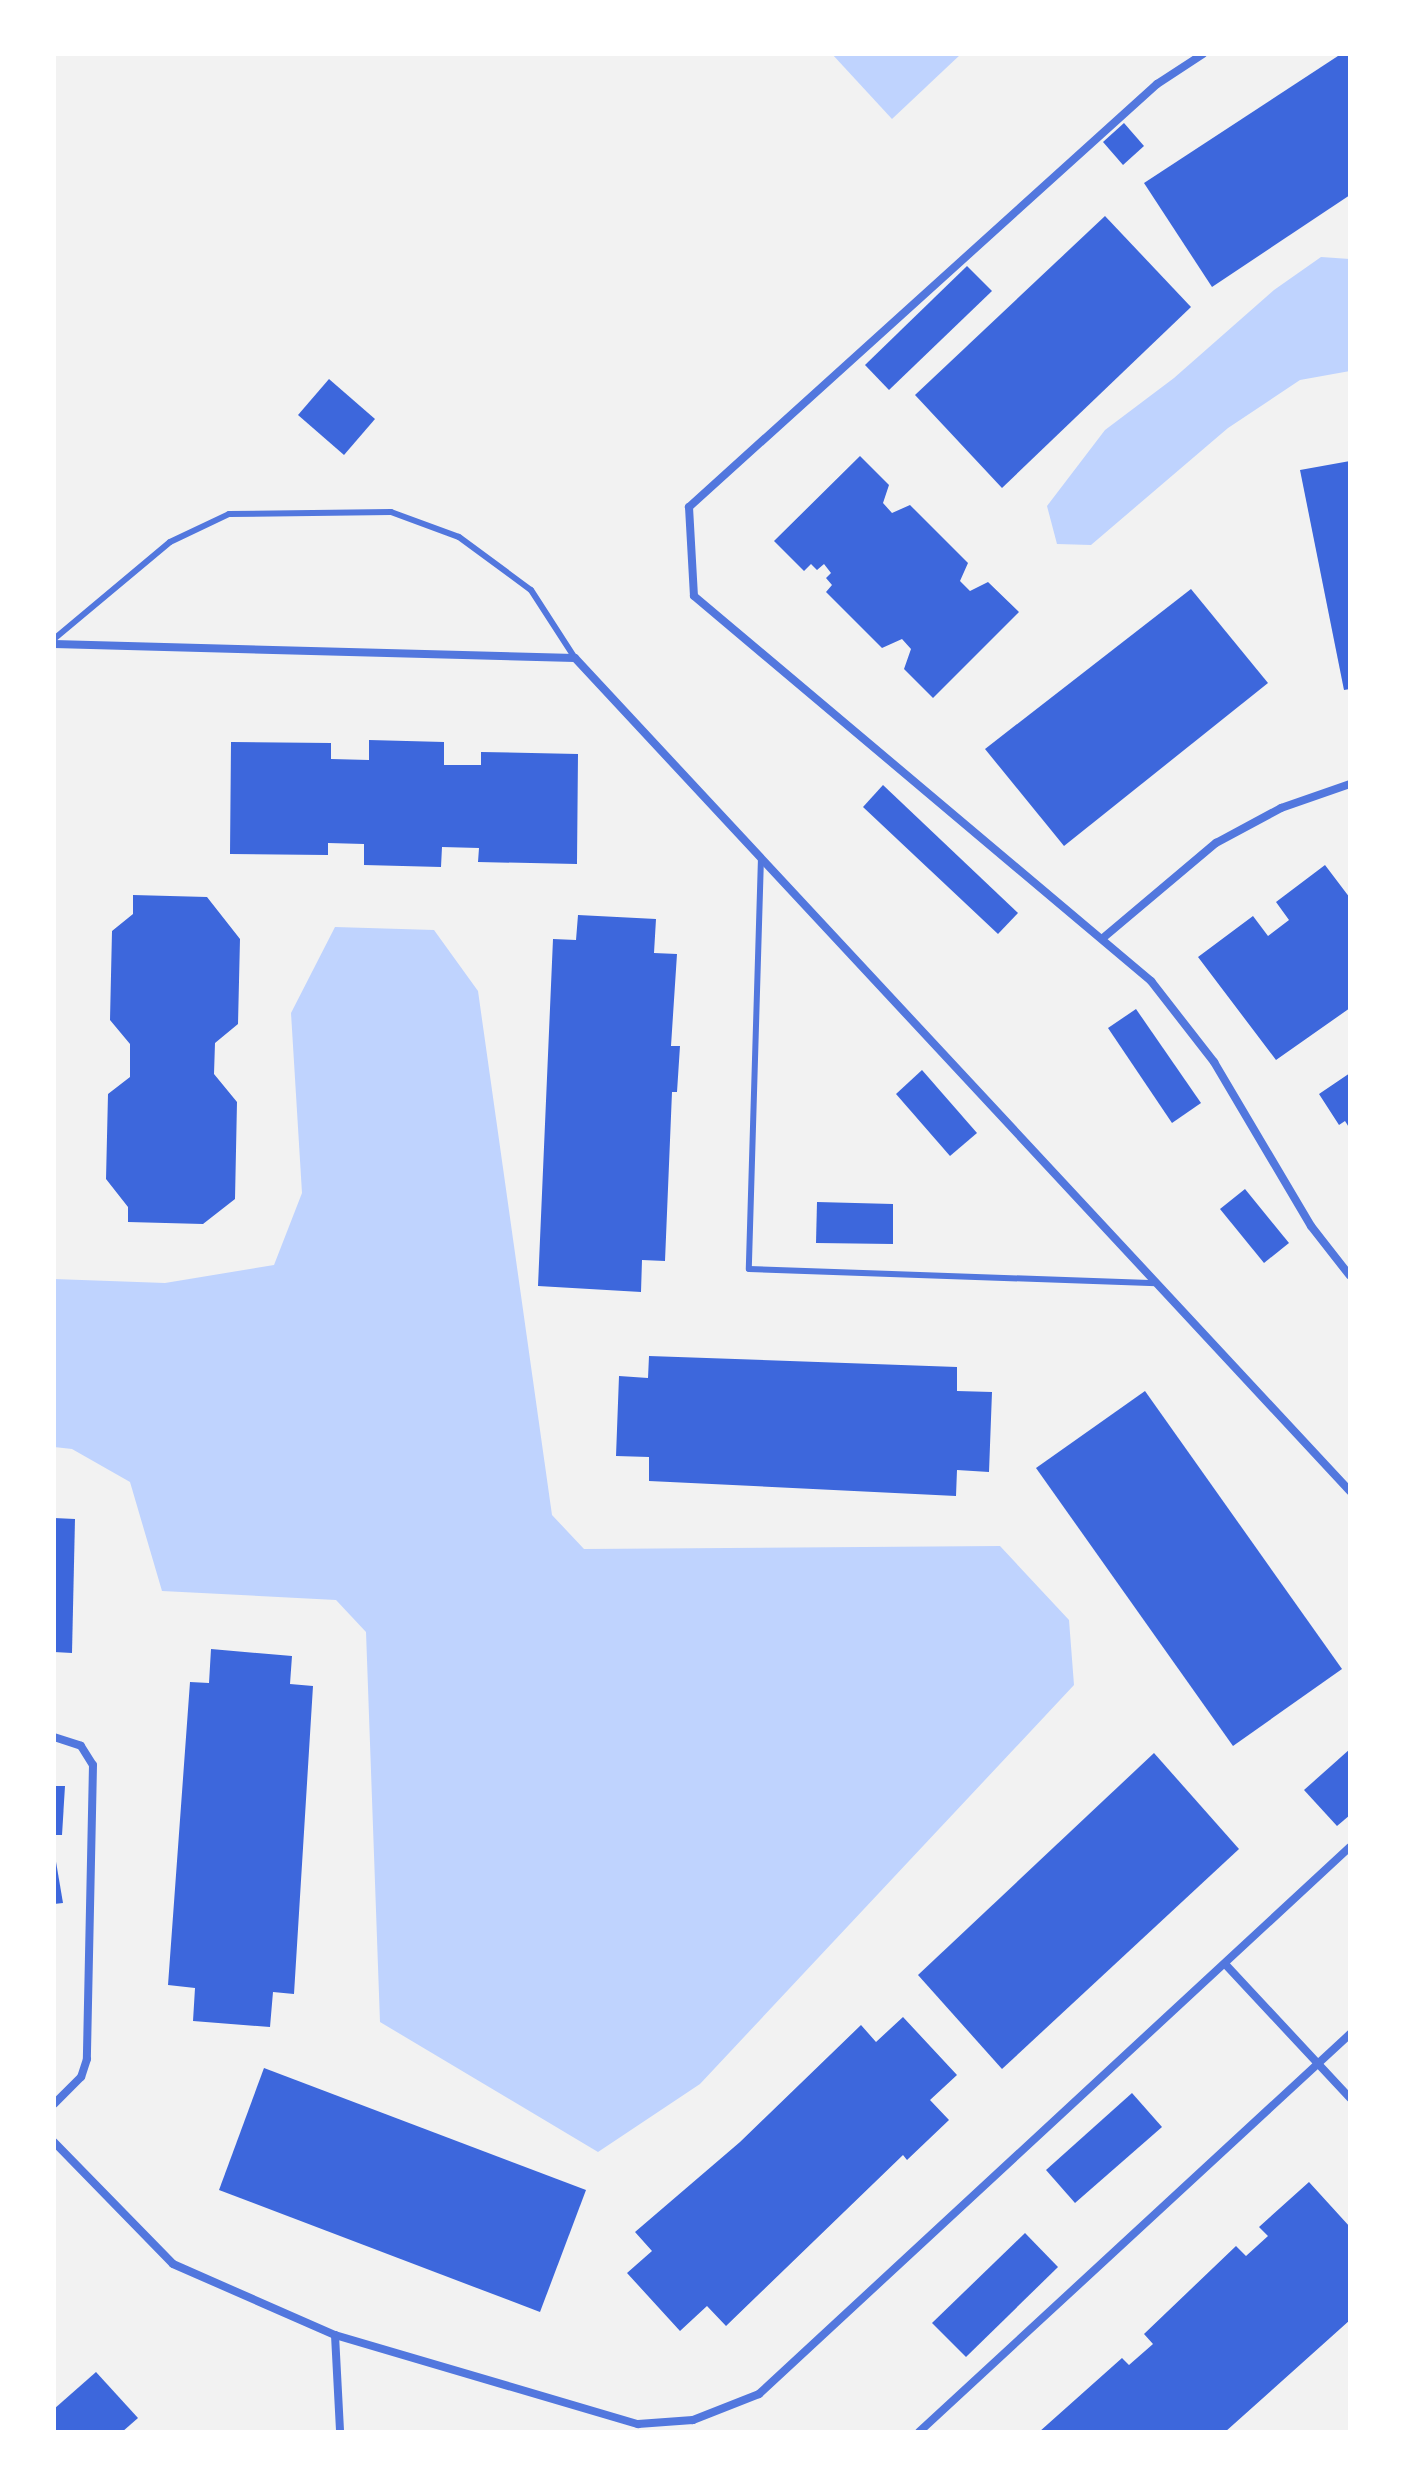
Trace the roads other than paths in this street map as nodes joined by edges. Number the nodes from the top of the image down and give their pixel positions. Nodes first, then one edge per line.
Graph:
1 (1203, 54) edge
2 (54, 642) edge
3 (575, 658) junction
4 (1350, 784) edge
5 (761, 857) junction
6 (1103, 938) junction
7 (1350, 1276) edge
8 (1161, 1284) junction
9 (1350, 1491) edge
10 (54, 1737) edge
11 (1350, 1847) edge
12 (1226, 1965) junction
13 (1350, 2034) edge
14 (1318, 2063) junction
15 (1350, 2098) edge
16 (54, 2104) edge
17 (54, 2142) edge
18 (335, 2335) junction
19 (639, 2428) edge
20 (340, 2432) edge
21 (919, 2432) edge

1 - 6 street
2 - 3 street
2 - 3 lane
3 - 5 street
4 - 6 street
5 - 8 street
5 - 8 lane
6 - 7 street
8 - 9 street
10 - 16 street
11 - 12 street
12 - 14 street
12 - 19 street
13 - 14 street
14 - 15 street
14 - 21 street
17 - 18 street
18 - 19 street
18 - 20 street

